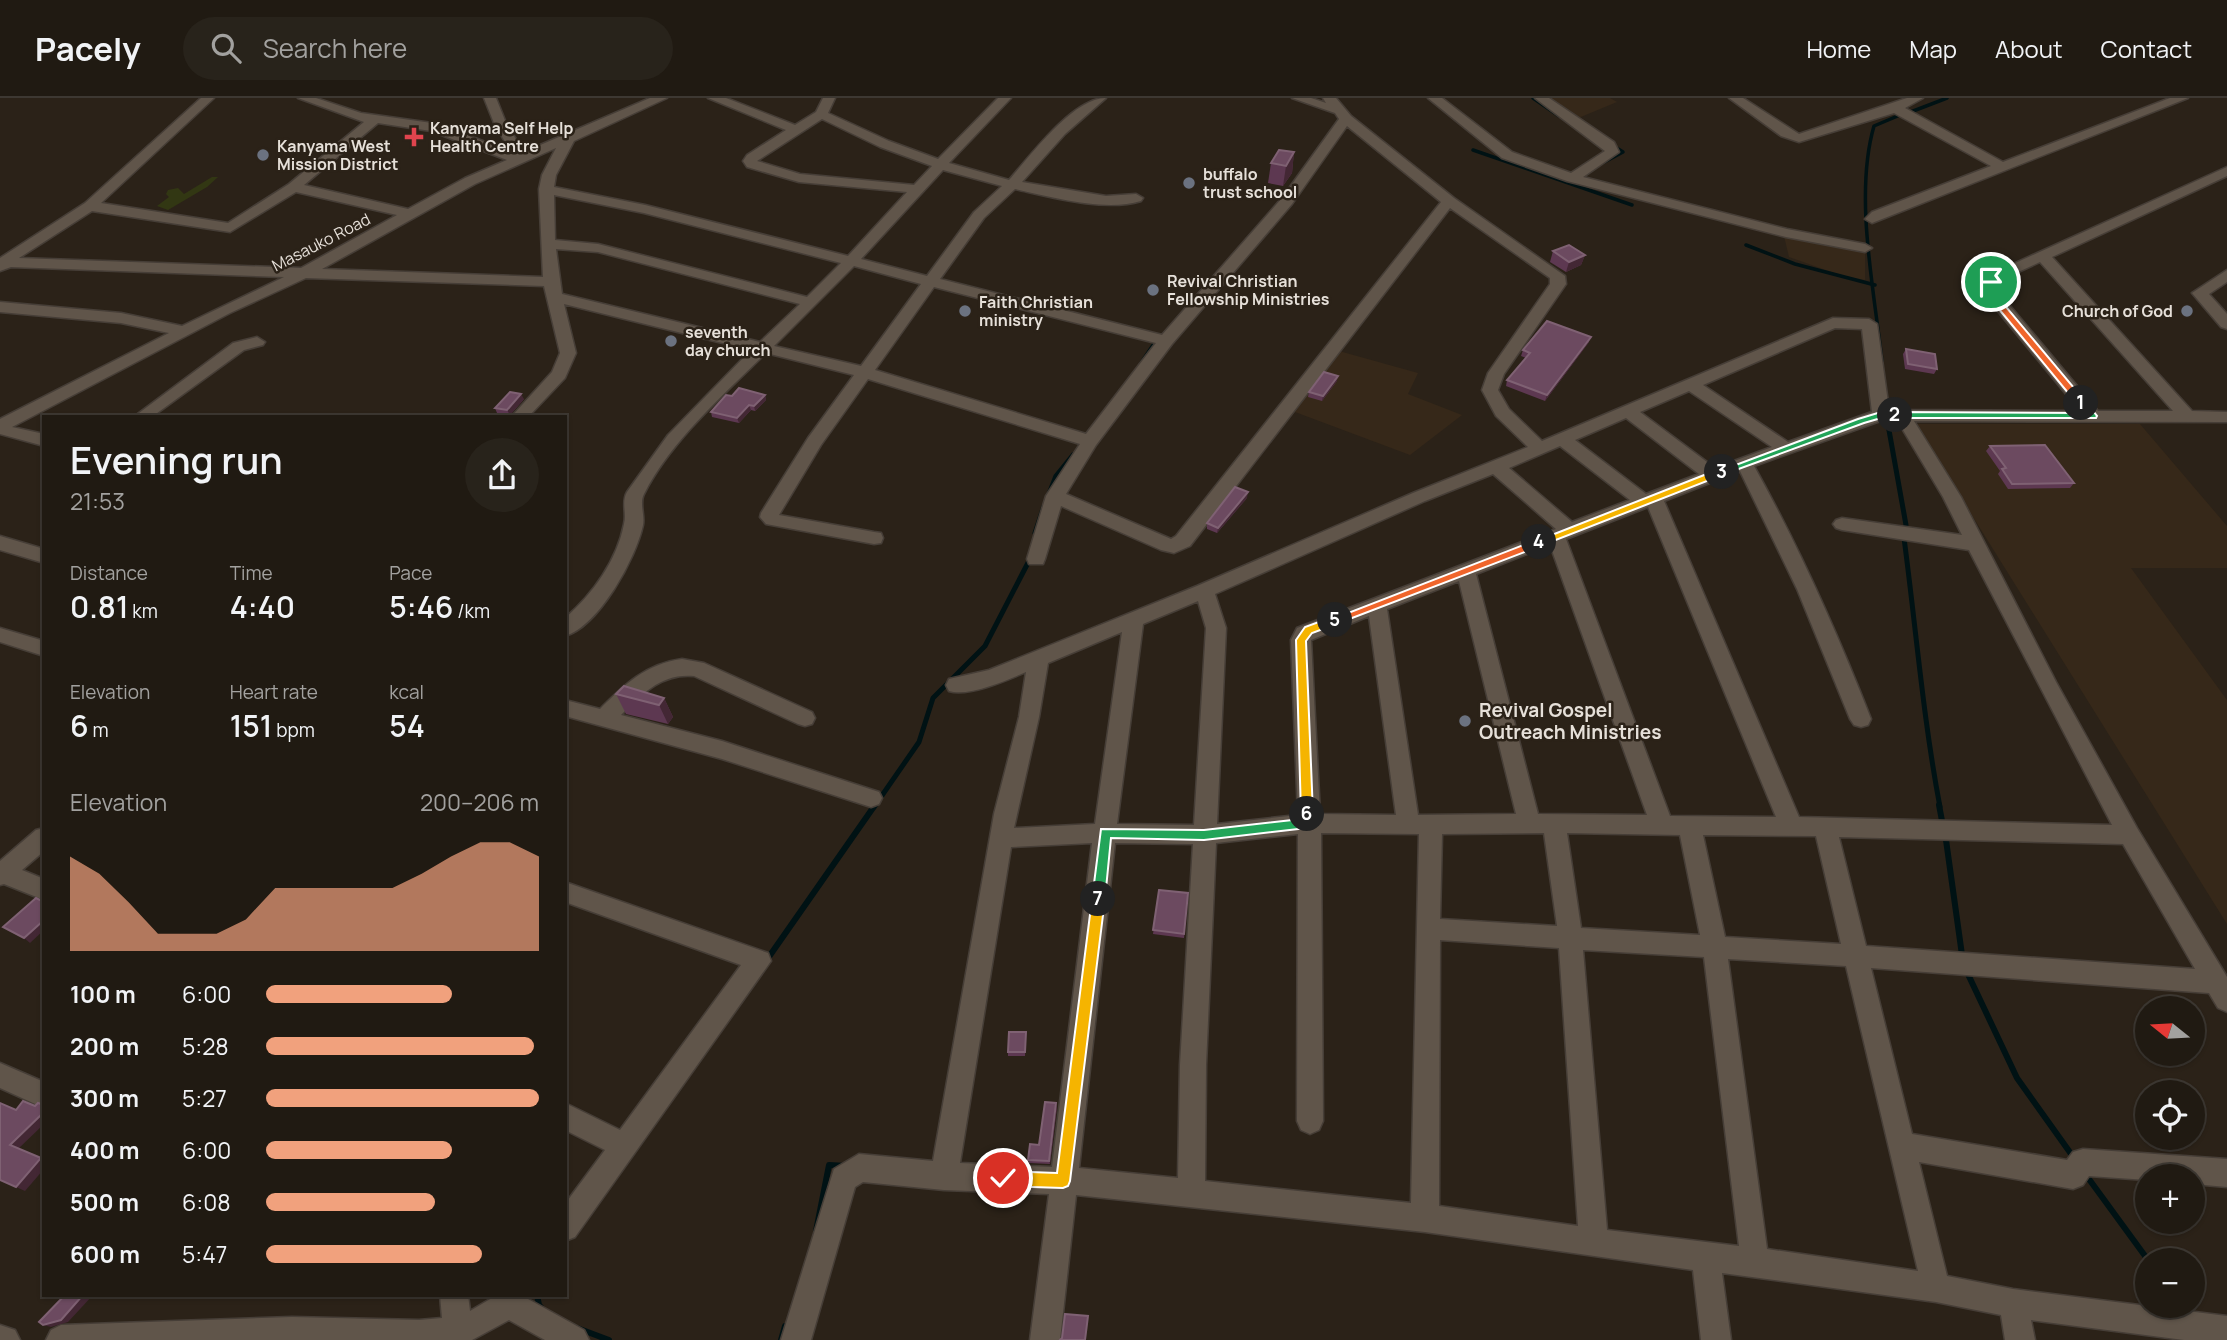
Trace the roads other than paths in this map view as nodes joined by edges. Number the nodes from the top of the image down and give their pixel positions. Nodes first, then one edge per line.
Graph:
1 (208, 98) edge
2 (304, 98) edge
3 (490, 98) edge
4 (661, 98) edge
5 (715, 98) edge
6 (829, 98) edge
7 (1005, 98) edge
8 (1100, 98) edge
9 (1298, 98) edge
10 (1434, 98) edge
11 (1541, 98) edge
12 (1735, 98) edge
13 (1917, 98) edge
14 (2182, 98) edge
15 (1895, 108) junction
16 (1337, 109) edge
17 (821, 114) junction
18 (374, 120) junction
19 (795, 129) junction
20 (568, 139) junction
21 (519, 158) junction
22 (939, 164) junction
23 (2002, 167) junction
24 (2227, 171) edge
25 (1572, 178) junction
26 (1012, 185) junction
27 (294, 187) junction
28 (546, 189) junction
29 (916, 189) junction
30 (1136, 198) dead end
31 (1449, 201) junction
32 (90, 206) junction
33 (410, 214) junction
34 (1872, 219) dead end
35 (548, 244) junction
36 (1865, 248) dead end
37 (2043, 256) junction
38 (850, 260) junction
39 (2, 265) edge
40 (302, 274) junction
41 (2227, 275) edge
42 (931, 281) junction
43 (553, 289) junction
44 (810, 302) junction
45 (0, 307) edge
46 (2227, 324) edge
47 (184, 331) junction
48 (1166, 341) junction
49 (257, 342) dead end
50 (763, 347) junction
51 (863, 372) junction
52 (1689, 383) junction
53 (1627, 411) junction
54 (144, 415) edge
55 (521, 415) edge
56 (1881, 415) junction
57 (1902, 415) junction
58 (2093, 416) junction
59 (2187, 416) junction
60 (2227, 416) edge
61 (0, 428) edge
62 (42, 439) edge
63 (1562, 439) junction
64 (1090, 441) junction
65 (1785, 447) junction
66 (1539, 449) junction
67 (1744, 463) junction
68 (1496, 467) junction
69 (1713, 475) junction
70 (1055, 496) junction
71 (1649, 500) junction
72 (1842, 524) dead end
73 (1563, 533) junction
74 (874, 538) dead end
75 (0, 543) edge
76 (1976, 544) junction
77 (42, 555) edge
78 (1036, 559) dead end
79 (1466, 570) junction
80 (1204, 592) junction
81 (1377, 605) junction
82 (1134, 620) junction
83 (567, 627) edge
84 (0, 635) edge
85 (42, 648) edge
86 (1038, 660) junction
87 (956, 685) dead end
88 (567, 708) edge
89 (605, 718) junction
90 (805, 718) dead end
91 (1861, 719) dead end
92 (871, 798) dead end
93 (1307, 823) junction
94 (1529, 823) junction
95 (1554, 823) junction
96 (1419, 825) junction
97 (1662, 825) junction
98 (1690, 826) junction
99 (1792, 827) junction
100 (1825, 827) junction
101 (1106, 833) junction
102 (1204, 835) junction
103 (2129, 835) junction
104 (1001, 838) junction
105 (42, 839) edge
106 (1, 874) edge
107 (42, 889) edge
108 (567, 892) edge
109 (1428, 929) junction
110 (1570, 936) junction
111 (1715, 948) junction
112 (1857, 957) junction
113 (2222, 991) edge
114 (0, 1076) edge
115 (42, 1094) edge
116 (567, 1117) edge
117 (1310, 1121) dead end
118 (624, 1146) junction
119 (1903, 1146) junction
120 (2227, 1173) edge
121 (944, 1176) junction
122 (1063, 1181) junction
123 (1191, 1193) junction
124 (1425, 1218) junction
125 (567, 1224) edge
126 (1587, 1241) junction
127 (1706, 1258) junction
128 (1757, 1262) junction
129 (1937, 1288) junction
130 (454, 1297) edge
131 (512, 1299) edge
132 (2012, 1303) junction
133 (2227, 1331) edge
134 (456, 1336) edge
135 (0, 1340) edge
136 (5, 1340) edge
137 (61, 1340) edge
138 (574, 1340) edge
139 (796, 1340) edge
140 (1045, 1340) edge
141 (1716, 1340) edge
142 (2020, 1340) edge

1 - 32 street
2 - 18 street
3 - 21 street
4 - 20 street, Masauko Road
5 - 19 street
6 - 17 street
7 - 22 street
8 - 26 street
9 - 16 street
10 - 25 street
11 - 25 street
12 - 15 street
13 - 15 street
14 - 23 street
15 - 23 street
16 - 31 street
16 - 48 street
17 - 19 street
17 - 22 street
18 - 21 street
18 - 27 street
19 - 29 street
20 - 21 street, Masauko Road
20 - 28 street
21 - 33 street, Masauko Road
22 - 26 street
22 - 29 street
23 - 34 street
24 - 37 street
25 - 36 street
26 - 30 street
26 - 42 street
27 - 32 street
27 - 33 street
28 - 35 street
28 - 38 street
29 - 38 street
31 - 66 street
31 - 70 street
32 - 39 street
33 - 40 street, Masauko Road
35 - 43 street
35 - 44 street
37 - 58 street
37 - 59 street
38 - 42 street
38 - 44 street
39 - 40 street
40 - 43 street
40 - 47 street, Masauko Road
41 - 46 street
42 - 48 street
42 - 51 street
43 - 50 street
43 - 55 street
44 - 50 street
45 - 47 street
47 - 61 street, Masauko Road
48 - 64 street
49 - 54 street
50 - 51 street
50 - 83 street
51 - 64 street
51 - 74 street
52 - 53 street
52 - 56 street
52 - 65 street
53 - 63 street
53 - 69 street
56 - 57 street
56 - 65 street
57 - 58 street
57 - 76 street
58 - 59 street
59 - 60 street
61 - 62 street
63 - 66 street
63 - 71 street
64 - 70 street
65 - 67 street
66 - 68 street
67 - 69 street
67 - 91 street
68 - 73 street
68 - 80 street
69 - 71 street
70 - 78 street
71 - 73 street
71 - 99 street
72 - 76 street
73 - 79 street
73 - 97 street
75 - 77 street
76 - 103 street
79 - 81 street
79 - 94 street
80 - 82 street
80 - 102 street
81 - 93 street
81 - 96 street
82 - 86 street
82 - 101 street
84 - 85 street
86 - 87 street
86 - 104 street
88 - 89 street
89 - 90 street
89 - 92 street
93 - 96 street
93 - 102 street
93 - 117 street
94 - 95 street
94 - 96 street
95 - 97 street
95 - 110 street
96 - 109 street
97 - 98 street
98 - 99 street
98 - 111 street
99 - 100 street
100 - 103 street
100 - 112 street
101 - 102 street
101 - 104 street
101 - 122 street
102 - 123 street
103 - 113 street
104 - 121 street
105 - 106 street
106 - 107 street
108 - 118 street
109 - 110 street
109 - 124 street
110 - 111 street
110 - 126 street
111 - 112 street
111 - 128 street
112 - 113 street
112 - 119 street
114 - 115 street
116 - 118 street
118 - 125 street
119 - 120 street
119 - 129 street
121 - 122 street
121 - 139 street
122 - 123 street
122 - 140 street
123 - 124 street
124 - 126 street
126 - 127 street
127 - 128 street
127 - 141 street
128 - 129 street
129 - 132 street
130 - 134 street
131 - 134 street
131 - 138 street
132 - 133 street
132 - 142 street
134 - 137 street
135 - 136 street

